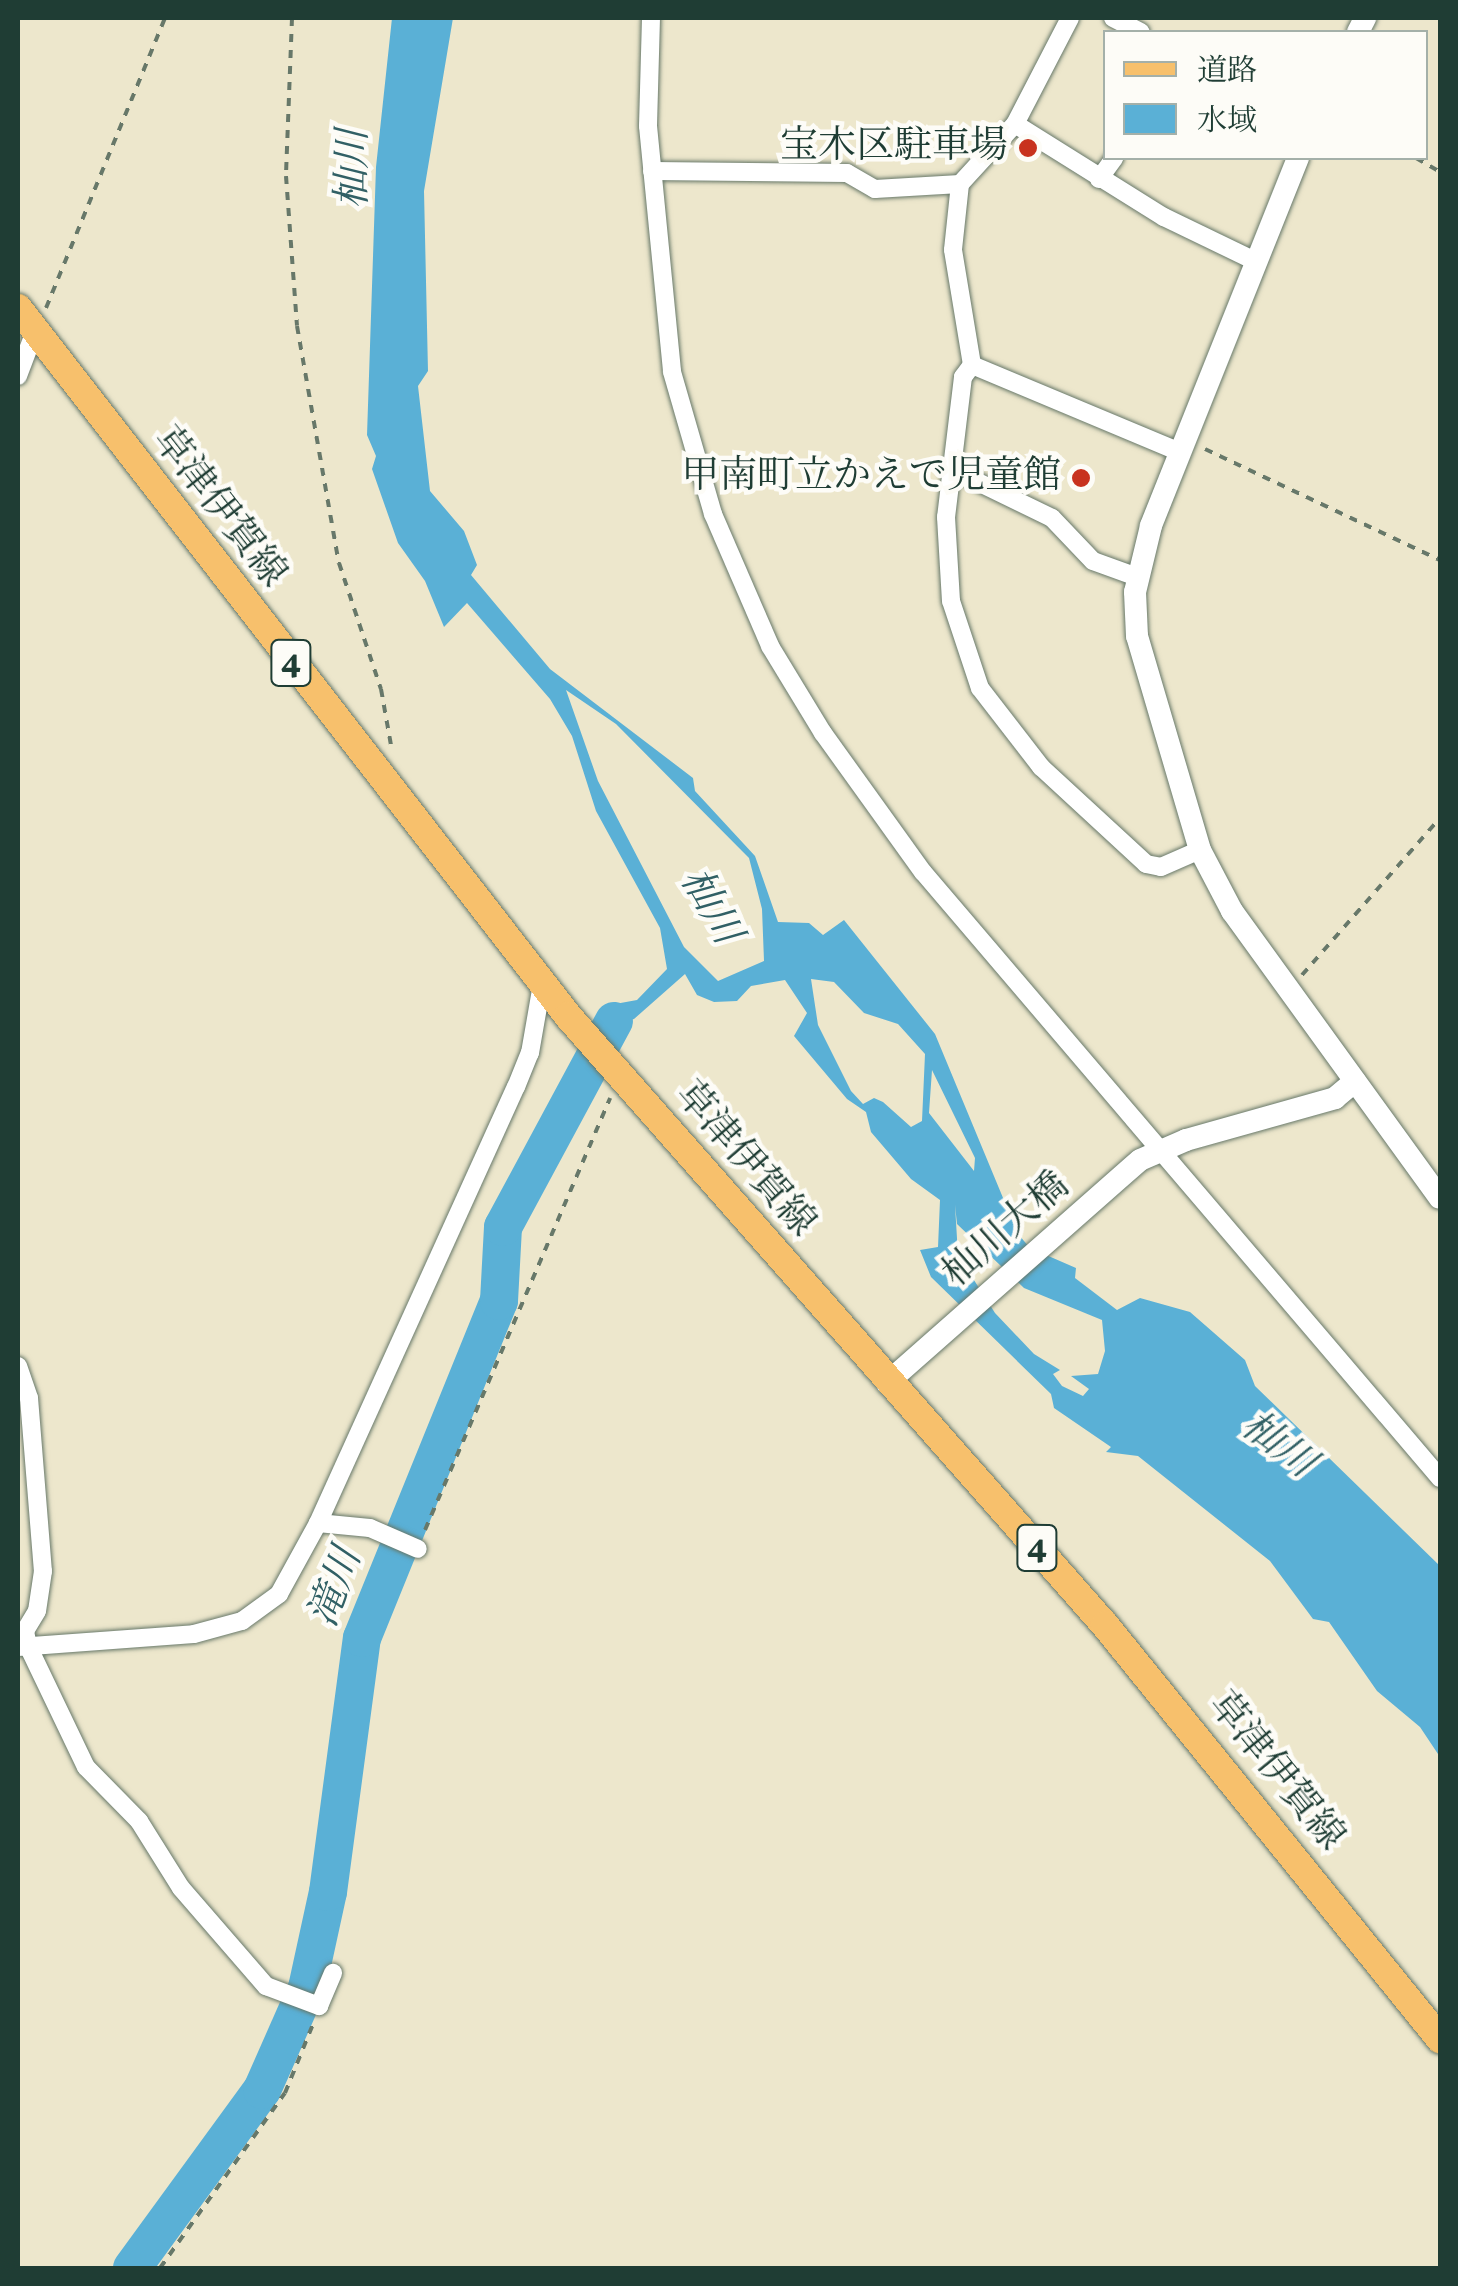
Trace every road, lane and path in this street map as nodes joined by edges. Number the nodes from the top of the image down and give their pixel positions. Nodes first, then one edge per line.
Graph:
1 (166, 18) edge
2 (292, 18) edge
3 (652, 18) edge
4 (1070, 18) edge
5 (1113, 18) edge
6 (1137, 30) edge
7 (1015, 124) junction
8 (1113, 160) edge
9 (1297, 160) edge
10 (652, 171) junction
11 (1100, 179) junction
12 (960, 184) junction
13 (1256, 260) junction
14 (18, 308) edge
15 (36, 331) junction
16 (972, 365) junction
17 (18, 376) edge
18 (1183, 445) junction
19 (951, 469) junction
20 (1440, 560) edge
21 (1137, 577) junction
22 (391, 755) dead end
23 (1440, 818) edge
24 (1200, 850) junction
25 (542, 984) junction
26 (1288, 990) junction
27 (620, 1076) junction
28 (1356, 1081) junction
29 (1148, 1155) junction
30 (1440, 1198) edge
31 (18, 1366) edge
32 (887, 1384) junction
33 (23, 1400) edge
34 (1440, 1478) edge
35 (318, 1523) junction
36 (413, 1547) joint
37 (22, 1646) edge
38 (332, 1973) dead end
39 (316, 2005) junction
40 (1440, 2039) edge
41 (160, 2268) edge

1 - 15 path
2 - 22 path
3 - 10 street
4 - 7 street
5 - 6 street
7 - 11 street
7 - 12 street
8 - 11 street
9 - 13 street
10 - 12 street
10 - 29 street
11 - 13 street
12 - 16 street
13 - 18 street
14 - 15 main road, 草津伊賀線 / 4
15 - 17 street
15 - 25 main road, 草津伊賀線 / 4
16 - 18 street
16 - 19 street
18 - 20 path
18 - 21 street
19 - 21 street
19 - 24 street
21 - 24 street
23 - 26 path
24 - 26 street
25 - 27 main road, 草津伊賀線 / 4
25 - 35 street
26 - 28 street
27 - 32 main road, 草津伊賀線 / 4
27 - 36 path
28 - 29 street
28 - 30 street
29 - 32 street, 杣川大橋
29 - 34 street
31 - 33 street
32 - 40 main road, 草津伊賀線 / 4
33 - 37 street
35 - 36 street
35 - 37 street
37 - 39 street
38 - 39 street
39 - 41 path

